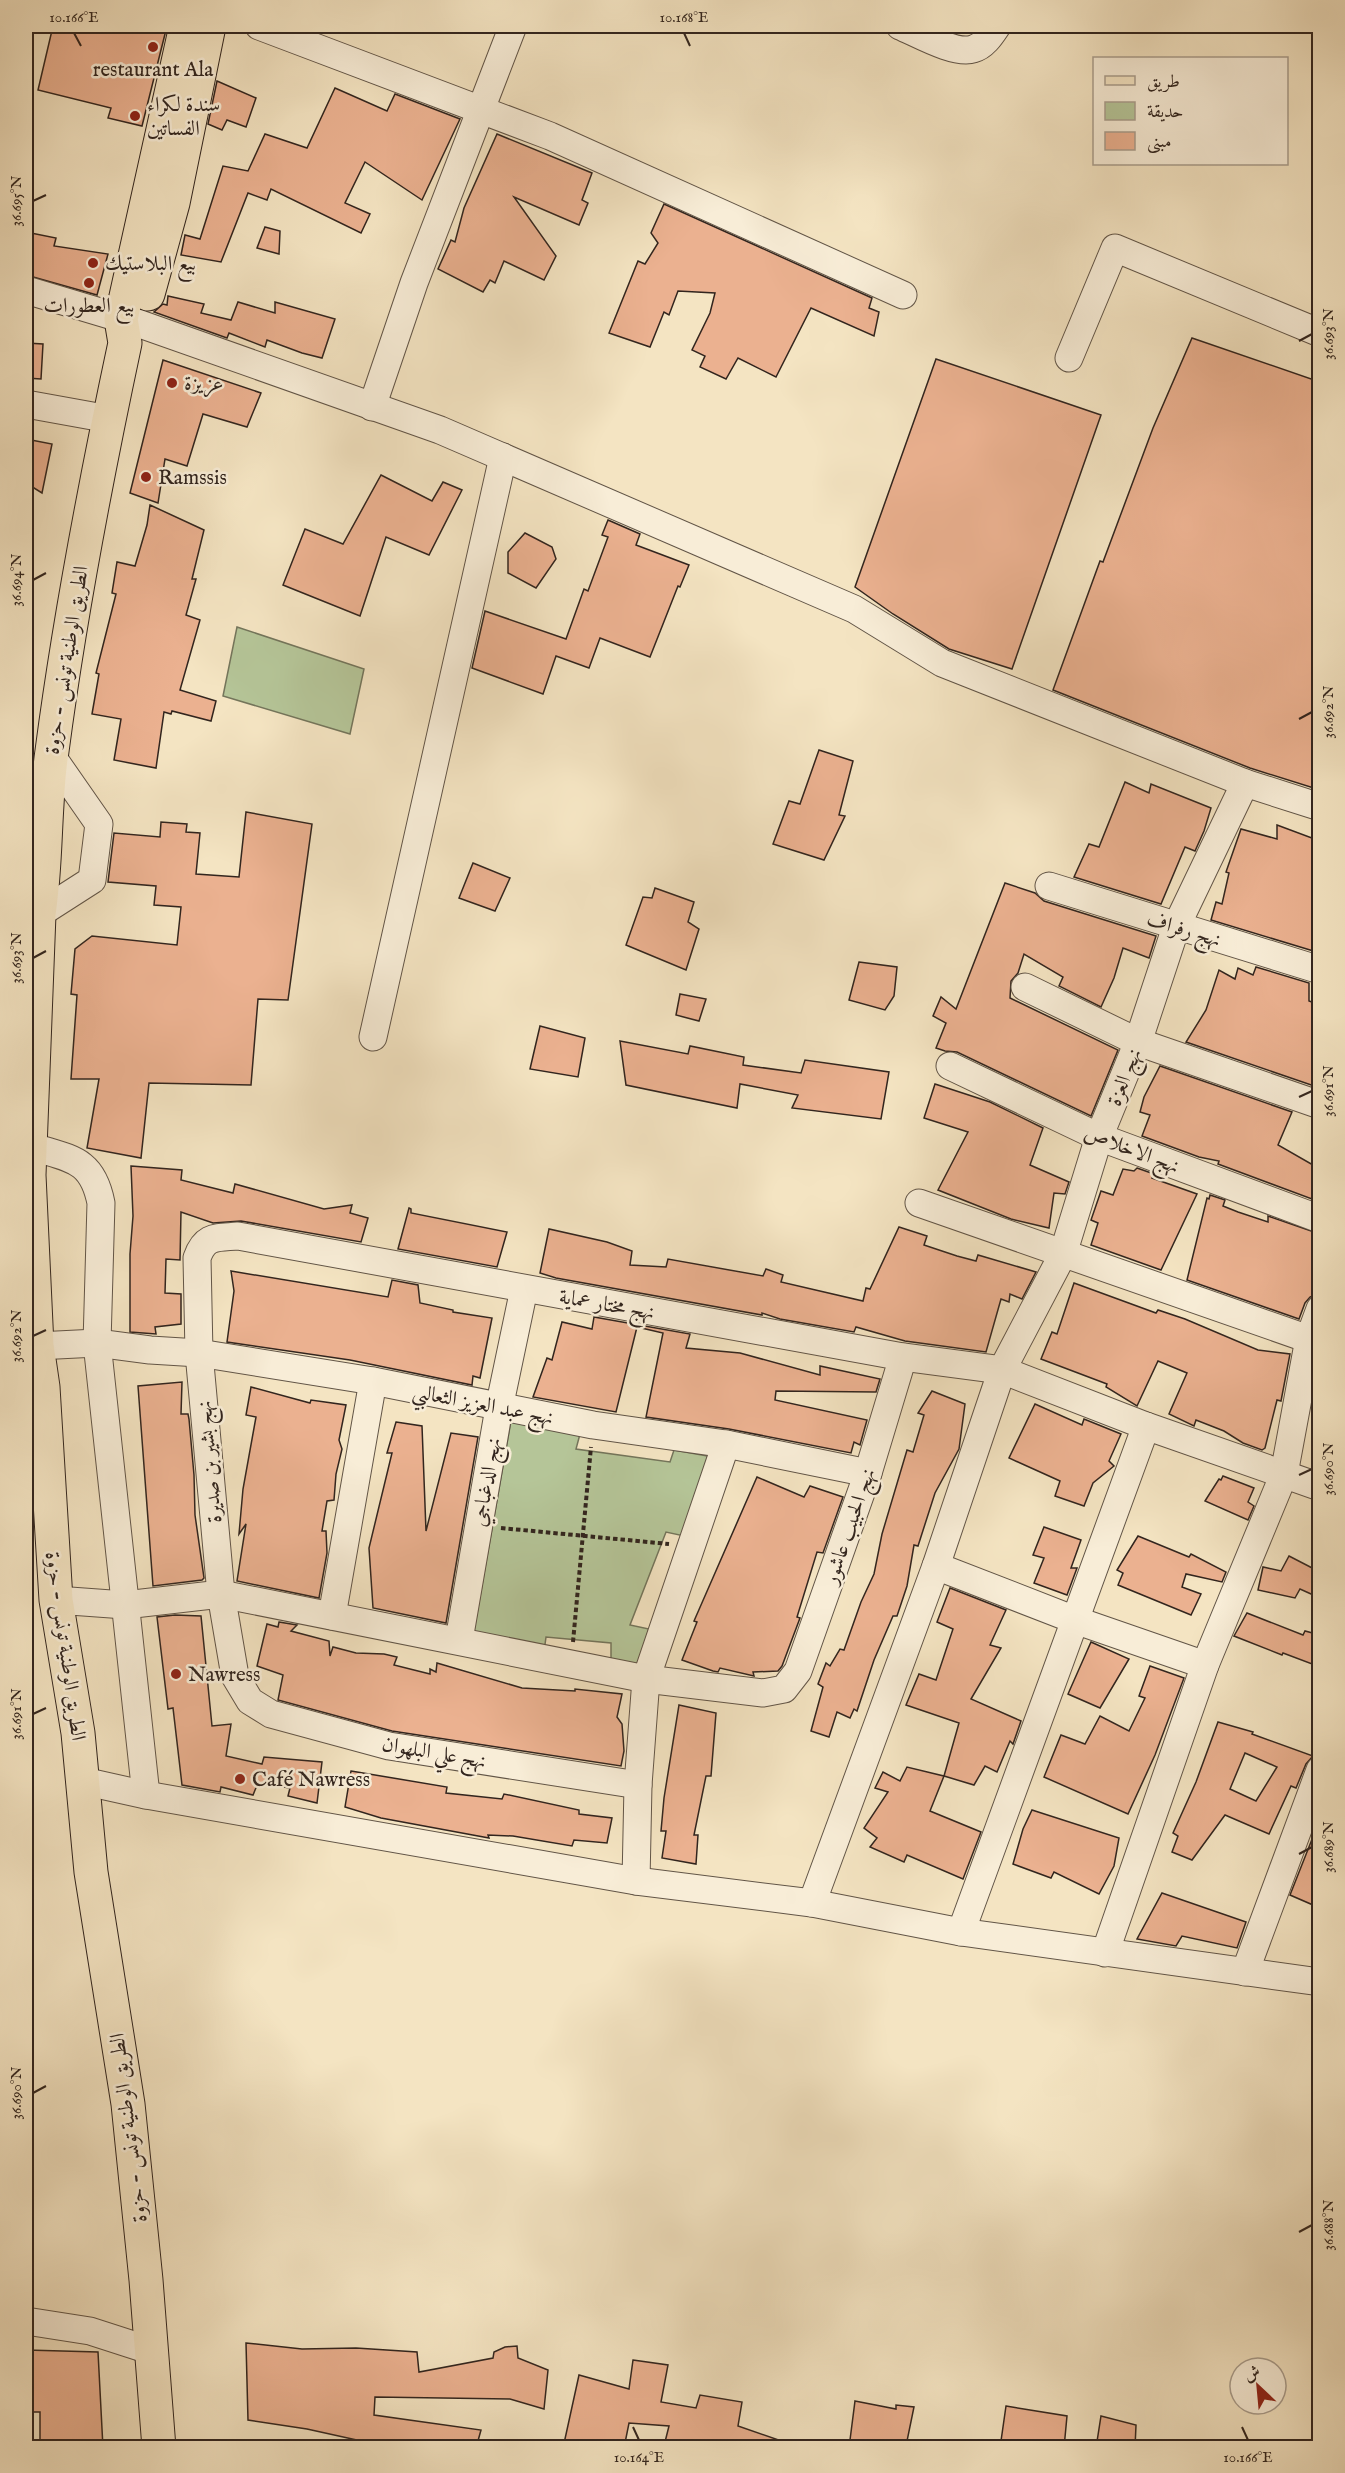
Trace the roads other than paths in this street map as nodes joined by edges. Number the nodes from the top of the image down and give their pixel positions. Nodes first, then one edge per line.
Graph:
1 (186, 26) edge
2 (209, 26) edge
3 (259, 26) edge
4 (513, 26) edge
5 (900, 26) edge
6 (997, 26) edge
7 (482, 109) junction
8 (26, 290) edge
9 (903, 295) dead end
10 (128, 329) junction
11 (1320, 333) edge
12 (1069, 358) dead end
13 (26, 404) edge
14 (372, 407) junction
15 (109, 419) junction
16 (503, 457) junction
17 (51, 755) junction
18 (1245, 783) junction
19 (1320, 807) edge
20 (1049, 886) dead end
21 (36, 893) edge
22 (1176, 927) junction
23 (1320, 970) edge
24 (1025, 987) dead end
25 (30, 1020) edge
26 (373, 1037) dead end
27 (1138, 1042) junction
28 (951, 1066) dead end
29 (1320, 1105) edge
30 (1099, 1137) junction
31 (28, 1165) edge
32 (919, 1203) dead end
33 (1320, 1219) edge
34 (213, 1238) joint
35 (1063, 1254) junction
36 (524, 1289) junction
37 (1320, 1309) edge
38 (1314, 1341) edge
39 (97, 1343) junction
40 (37, 1346) junction
41 (199, 1353) junction
42 (903, 1357) junction
43 (1002, 1370) junction
44 (373, 1381) junction
45 (499, 1408) junction
46 (1146, 1426) junction
47 (726, 1444) junction
48 (868, 1473) junction
49 (1284, 1474) junction
50 (1320, 1487) edge
51 (936, 1566) junction
52 (221, 1594) junction
53 (56, 1600) junction
54 (125, 1605) junction
55 (332, 1616) junction
56 (1075, 1620) junction
57 (459, 1640) junction
58 (1205, 1665) junction
59 (646, 1679) junction
60 (242, 1690) joint
61 (1320, 1770) edge
62 (84, 1780) junction
63 (638, 1785) junction
64 (146, 1795) junction
65 (636, 1881) junction
66 (812, 1903) junction
67 (961, 1932) junction
68 (1105, 1953) junction
69 (1245, 1972) junction
70 (1320, 1982) edge
71 (26, 2321) edge
72 (152, 2351) junction
73 (159, 2448) edge

1 - 10 main road, الطريق الوطنية تونس - حزوة
2 - 10 main road, الطريق الوطنية تونس - حزوة
3 - 7 street
4 - 7 street
5 - 6 street
7 - 9 street
7 - 14 street
8 - 10 street
10 - 14 street
10 - 15 main road, الطريق الوطنية تونس - حزوة
11 - 12 street
13 - 15 street
14 - 16 street
15 - 17 main road, الطريق الوطنية تونس - حزوة
16 - 18 street
16 - 26 street
17 - 21 main road, الطريق الوطنية تونس - حزوة
17 - 21 street
18 - 19 street
18 - 22 street, نهج العزة
20 - 22 street, نهج رفراف
21 - 25 main road, الطريق الوطنية تونس - حزوة
22 - 23 street, نهج رفراف
22 - 27 street, نهج العزة
24 - 27 street
25 - 31 main road, الطريق الوطنية تونس - حزوة
27 - 29 street
27 - 30 street, نهج العزة
28 - 30 street, نهج الاخلاص
30 - 33 street, نهج الاخلاص
30 - 35 street, نهج العزة
31 - 39 street
31 - 40 main road, الطريق الوطنية تونس - حزوة
32 - 35 street
34 - 36 street, نهج مختار عماية
34 - 41 street, نهج بشير بن صديرة
35 - 38 street
35 - 43 street, نهج العزة
36 - 42 street, نهج مختار عماية
36 - 45 street, نهج الدغباجي
37 - 38 street
38 - 49 street
39 - 40 street, نهج عبد العزيز الثعالبي
39 - 41 street, نهج عبد العزيز الثعالبي
39 - 54 street
40 - 53 main road, الطريق الوطنية تونس - حزوة
41 - 44 street, نهج عبد العزيز الثعالبي
41 - 52 street, نهج بشير بن صديرة
42 - 43 street, نهج مختار عماية
42 - 48 street, نهج الحبيب عاشور
43 - 46 street, نهج مختار عماية
43 - 51 street, نهج العزة
44 - 45 street, نهج عبد العزيز الثعالبي
44 - 55 street
45 - 47 street, نهج عبد العزيز الثعالبي
45 - 57 street, نهج الدغباجي
46 - 49 street, نهج مختار عماية
46 - 56 street
47 - 48 street, نهج عبد العزيز الثعالبي
47 - 59 street
48 - 59 street, نهج الحبيب عاشور
49 - 50 street, نهج مختار عماية
49 - 58 street
51 - 56 street
51 - 66 street, نهج العزة
52 - 54 street
52 - 55 street
52 - 60 street, نهج بشير بن صديرة
53 - 54 street
53 - 62 main road, الطريق الوطنية تونس - حزوة
54 - 64 street
55 - 57 street
56 - 58 street
56 - 67 street
57 - 59 street
58 - 68 street
59 - 63 street
60 - 63 street, نهج علي البلهوان
61 - 69 street
62 - 64 street
62 - 72 main road, الطريق الوطنية تونس - حزوة
63 - 65 street
64 - 65 street
65 - 66 street
66 - 67 street
67 - 68 street
68 - 69 street
69 - 70 street
71 - 72 street
72 - 73 main road, الطريق الوطنية تونس - حزوة

